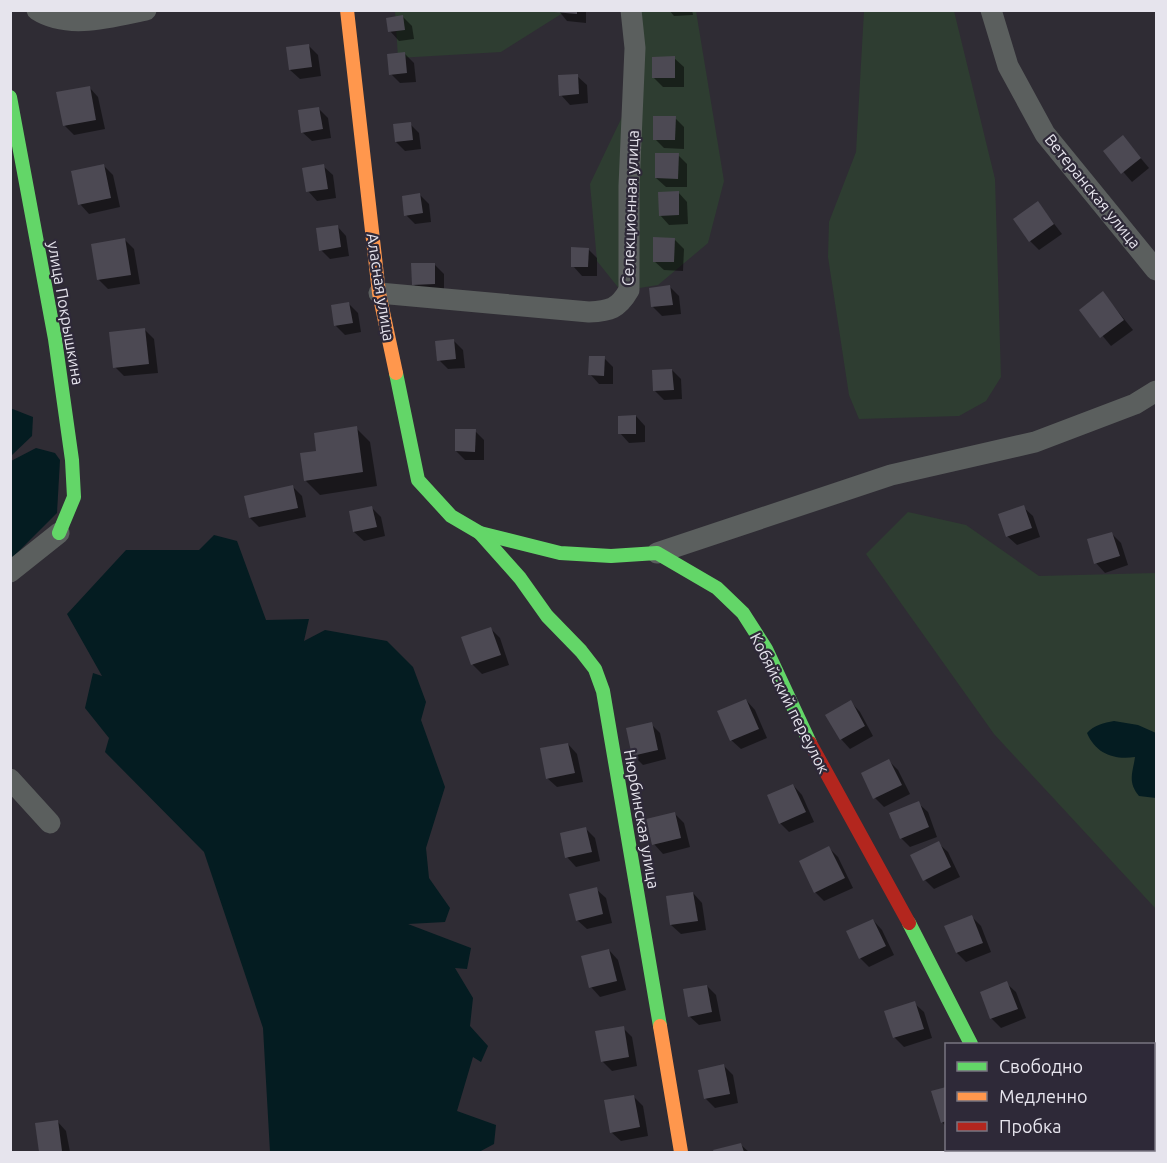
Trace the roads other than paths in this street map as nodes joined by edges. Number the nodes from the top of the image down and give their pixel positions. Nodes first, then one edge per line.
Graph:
1 (37, 10) edge
2 (146, 10) edge
3 (347, 10) edge
4 (632, 10) edge
5 (991, 10) edge
6 (10, 97) edge
7 (1156, 270) edge
8 (379, 293) junction
9 (1156, 391) edge
10 (58, 532) joint
11 (480, 533) junction
12 (657, 552) junction
13 (10, 572) edge
14 (10, 779) edge
15 (50, 823) dead end
16 (971, 1043) edge
17 (681, 1152) edge

1 - 2 street
3 - 8 street, Аласная улица
4 - 8 street, Селекционная улица
5 - 7 street, Ветеранская улица
6 - 10 street, улица Покрышкина
8 - 11 street, Аласная улица
9 - 12 street
10 - 13 street
11 - 12 street
11 - 17 street, Нюрбинская улица
12 - 16 street, Кобяйский переулок
14 - 15 street

